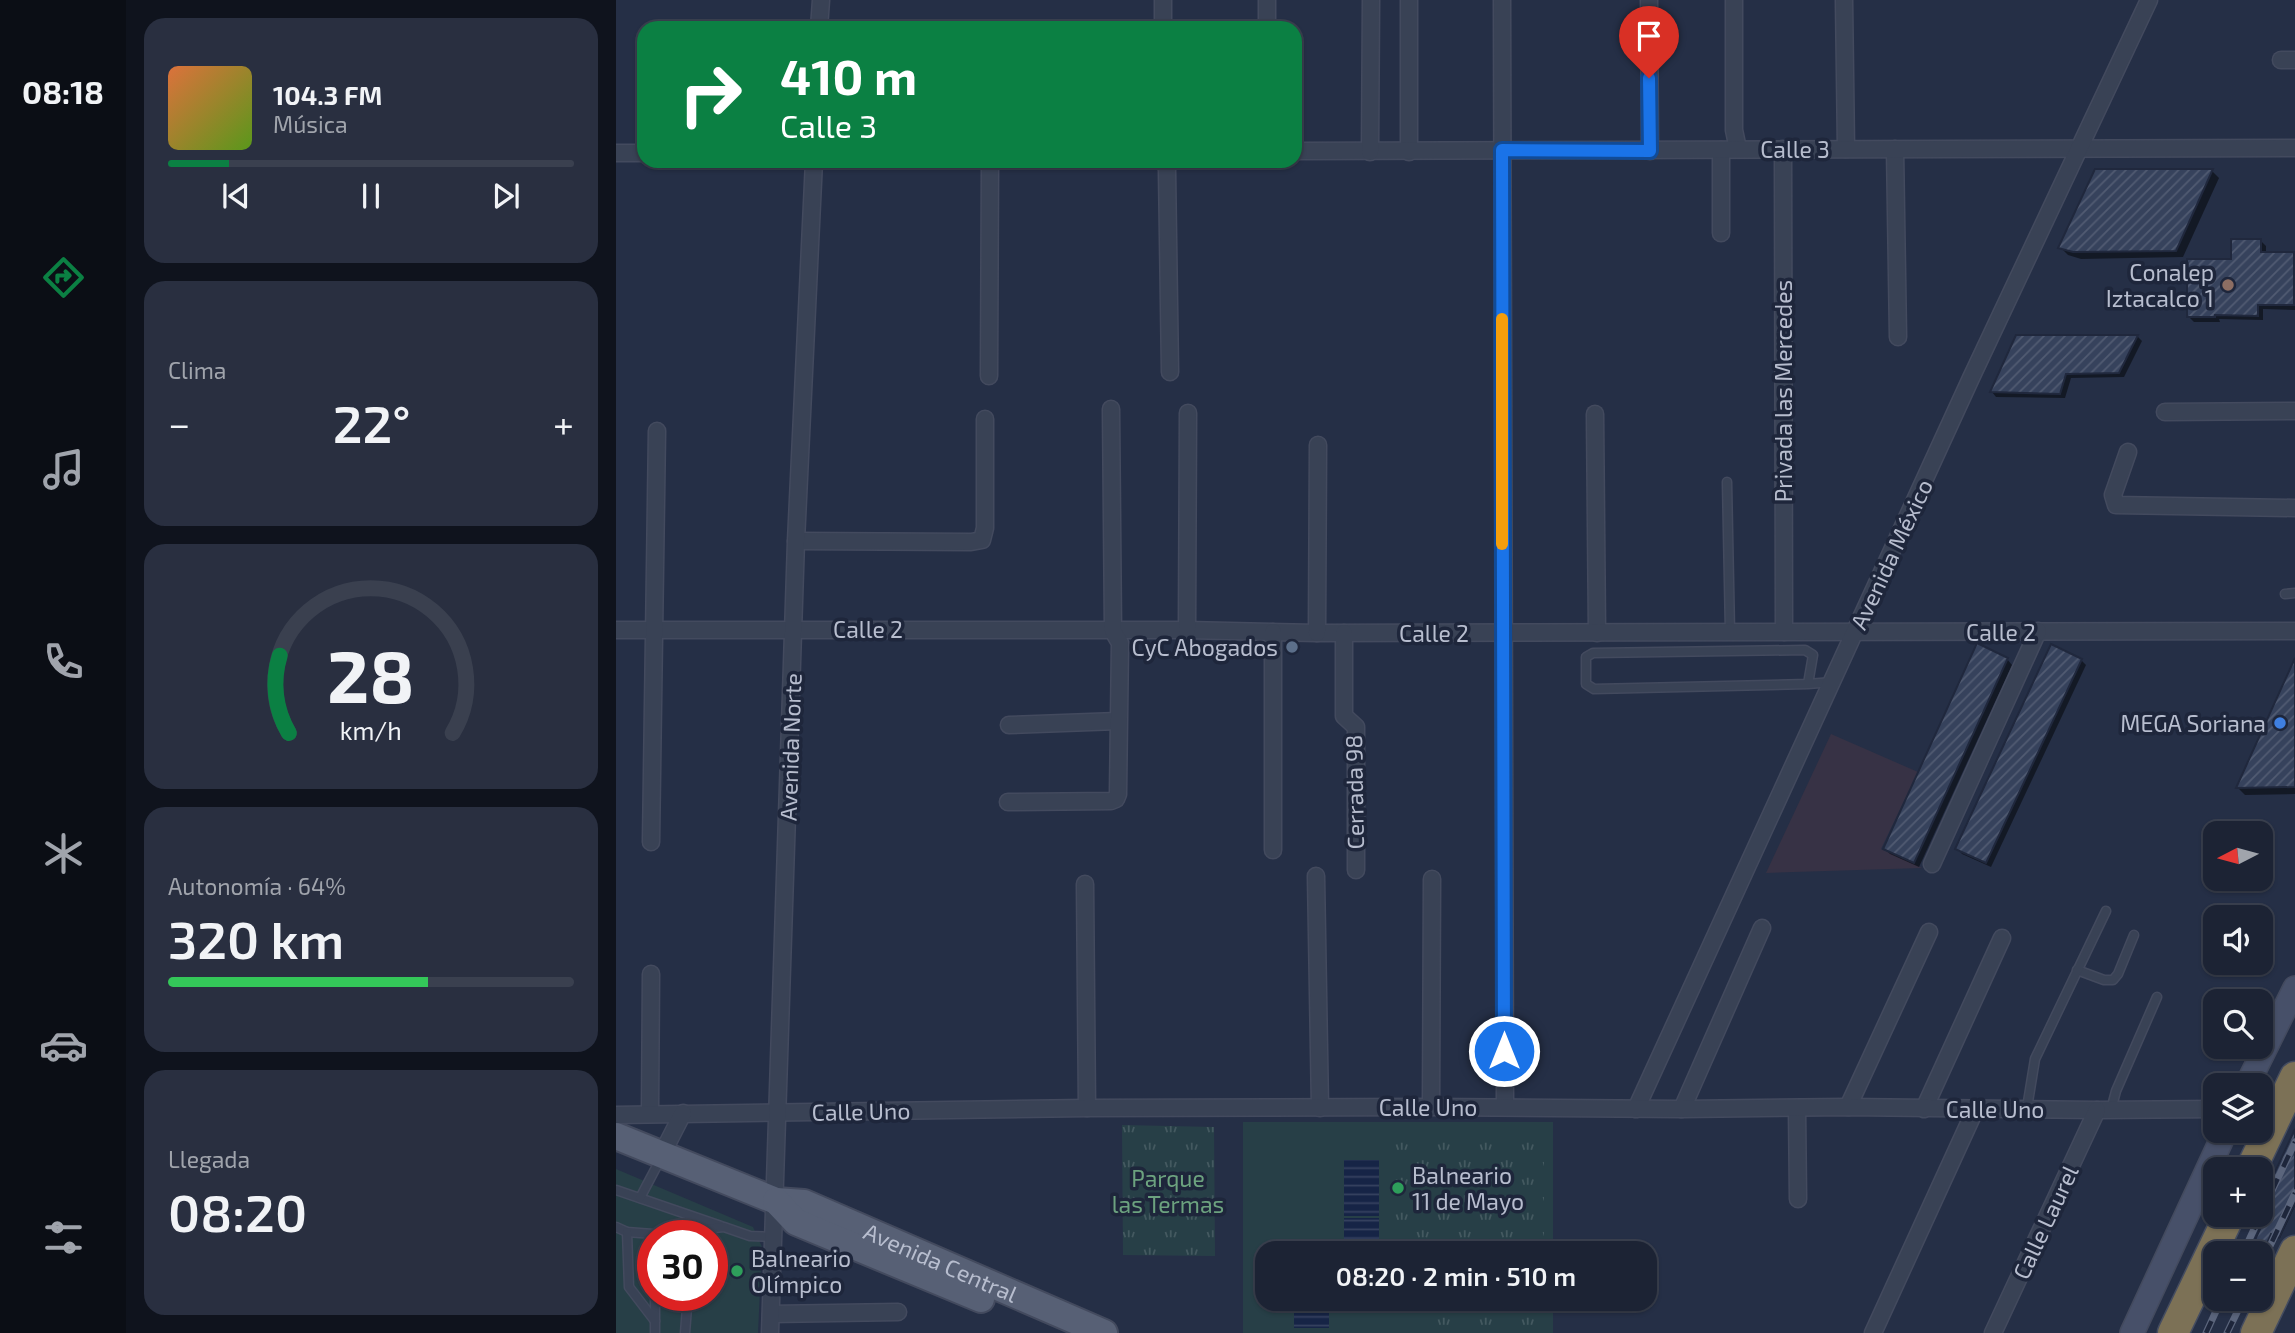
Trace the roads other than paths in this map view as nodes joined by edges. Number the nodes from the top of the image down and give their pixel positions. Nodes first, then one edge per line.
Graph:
1 (821, 0) edge
2 (1163, 0) edge
3 (1268, 0) edge
4 (1371, 0) edge
5 (1409, 0) edge
6 (1502, 0) edge
7 (1649, 0) edge
8 (1734, 0) edge
9 (1844, 0) edge
10 (2149, 0) edge
11 (820, 21) edge
12 (1163, 21) edge
13 (1267, 21) edge
14 (2295, 148) edge
15 (1738, 149) junction
16 (1783, 149) junction
17 (1846, 149) junction
18 (1895, 149) junction
19 (2080, 149) junction
20 (1502, 150) junction
21 (1721, 150) junction
22 (1302, 151) edge
23 (1650, 151) junction
24 (1370, 152) junction
25 (1409, 152) junction
26 (616, 153) edge
27 (637, 153) edge
28 (814, 168) edge
29 (990, 168) edge
30 (1167, 168) edge
31 (1721, 233) dead end
32 (1898, 337) dead end
33 (1170, 372) dead end
34 (989, 376) dead end
35 (1111, 409) dead end
36 (2295, 411) edge
37 (2165, 412) dead end
38 (1188, 413) dead end
39 (1595, 414) dead end
40 (985, 419) dead end
41 (657, 431) dead end
42 (1318, 445) dead end
43 (2128, 452) dead end
44 (1727, 482) dead end
45 (2295, 508) edge
46 (796, 541) junction
47 (2285, 593) dead end
48 (2295, 593) edge
49 (794, 628) junction
50 (616, 630) edge
51 (654, 630) junction
52 (1186, 630) junction
53 (1112, 631) junction
54 (2295, 631) edge
55 (1273, 632) junction
56 (1502, 632) junction
57 (1730, 632) junction
58 (1784, 632) junction
59 (1855, 632) junction
60 (2038, 632) junction
61 (1317, 633) junction
62 (1344, 633) junction
63 (1597, 633) junction
64 (1618, 633) junction
65 (1619, 653) junction
66 (1832, 682) junction
67 (1808, 684) junction
68 (1118, 722) junction
69 (1009, 725) dead end
70 (1008, 802) dead end
71 (651, 842) dead end
72 (1273, 850) dead end
73 (1932, 864) dead end
74 (1356, 870) dead end
75 (1316, 876) dead end
76 (1432, 879) dead end
77 (1086, 884) dead end
78 (2106, 912) dead end
79 (1762, 928) dead end
80 (1929, 932) dead end
81 (2134, 935) dead end
82 (2002, 938) dead end
83 (2077, 970) junction
84 (650, 974) dead end
85 (2295, 988) edge
86 (2157, 997) dead end
87 (2254, 1073) edge
88 (2295, 1077) edge
89 (1431, 1107) junction
90 (1504, 1107) junction
91 (1848, 1107) junction
92 (1087, 1108) junction
93 (1320, 1108) junction
94 (1797, 1108) junction
95 (1976, 1108) junction
96 (2027, 1108) junction
97 (1636, 1109) junction
98 (1682, 1109) junction
99 (1924, 1109) junction
100 (2203, 1109) edge
101 (2104, 1110) junction
102 (778, 1112) junction
103 (650, 1113) junction
104 (683, 1113) junction
105 (616, 1115) edge
106 (616, 1136) edge
107 (2220, 1143) edge
108 (661, 1156) junction
109 (2257, 1157) edge
110 (616, 1190) edge
111 (640, 1198) junction
112 (1798, 1199) dead end
113 (776, 1201) junction
114 (704, 1220) edge
115 (616, 1227) edge
116 (2224, 1227) edge
117 (728, 1228) edge
118 (627, 1232) junction
119 (637, 1233) edge
120 (774, 1237) junction
121 (2295, 1251) edge
122 (655, 1311) edge
123 (687, 1311) edge
124 (898, 1312) dead end
125 (771, 1314) junction
126 (655, 1321) junction
127 (654, 1333) edge
128 (685, 1333) edge
129 (770, 1333) edge
130 (1061, 1333) edge
131 (1104, 1333) edge
132 (1873, 1333) edge
133 (1993, 1333) edge
134 (2132, 1333) edge
135 (2173, 1333) edge
136 (2256, 1333) edge

1 - 11 street
2 - 12 street
3 - 13 street
4 - 24 street
5 - 25 street
6 - 20 street
7 - 23 street
8 - 15 street
9 - 17 street
10 - 19 street, Avenida México
14 - 19 street, Calle 3
15 - 16 street, Calle 3
15 - 21 street, Calle 3
16 - 17 street, Calle 3
16 - 58 street, Privada las Mercedes
17 - 18 street, Calle 3
18 - 19 street, Calle 3
18 - 32 street
19 - 59 street, Avenida México
20 - 23 street, Calle 3
20 - 25 street, Calle 3
20 - 56 street
21 - 23 street, Calle 3
21 - 31 street
22 - 24 street, Calle 3
24 - 25 street, Calle 3
26 - 27 street
28 - 46 street, Avenida Norte
29 - 34 street
30 - 33 street
35 - 53 street
36 - 37 street
38 - 52 street
39 - 63 street
40 - 46 street
41 - 51 street
42 - 61 street
43 - 45 street
44 - 57 lane
46 - 49 street, Avenida Norte
47 - 48 lane
49 - 51 street, Calle 2
49 - 53 street, Calle 2
49 - 102 street, Avenida Norte
50 - 51 street, Calle 2
51 - 71 street
52 - 53 street, Calle 2
52 - 55 street, Calle 2
53 - 68 street
54 - 60 street, Calle 2
55 - 61 street, Calle 2
55 - 72 street
56 - 62 street, Calle 2
56 - 63 street, Calle 2
56 - 90 street
57 - 58 street, Calle 2
57 - 64 street, Calle 2
58 - 59 street, Calle 2
59 - 60 street, Calle 2
59 - 66 street, Avenida México
60 - 73 street
61 - 62 street, Calle 2
62 - 74 street, Cerrada 98
63 - 64 street, Calle 2
64 - 65 lane
65 - 67 lane
65 - 67 lane
66 - 67 lane
66 - 97 street, Avenida México
68 - 69 street
68 - 70 street
75 - 93 street
76 - 89 street
77 - 92 street
78 - 83 lane
79 - 98 street
80 - 91 street
81 - 83 lane
82 - 99 street
83 - 96 lane
84 - 103 street
85 - 87 main road
86 - 101 lane
88 - 109 highway
89 - 90 street, Calle Uno
89 - 93 street, Calle Uno
90 - 97 street, Calle Uno
91 - 94 street, Calle Uno
91 - 99 street, Calle Uno
92 - 93 street, Calle Uno
92 - 102 street, Calle Uno
94 - 98 street, Calle Uno
94 - 112 street
95 - 96 street, Calle Uno
95 - 99 street, Calle Uno
95 - 132 street
96 - 101 street, Calle Uno
97 - 98 street, Calle Uno
100 - 101 street, Calle Uno
101 - 133 street, Calle Laurel
102 - 104 street, Calle Uno
102 - 113 street, Avenida Norte
103 - 104 street, Calle Uno
103 - 105 street, Calle Uno
104 - 108 street
106 - 108 main road, Avenida Central
107 - 134 main road
108 - 111 lane
108 - 113 main road, Avenida Central
110 - 111 lane
111 - 114 lane
113 - 120 street, Avenida Norte
113 - 130 main road, Avenida Central
113 - 131 main road, Avenida Central
115 - 118 lane
116 - 135 highway
117 - 120 lane
118 - 119 lane
118 - 126 lane
120 - 125 street, Avenida Norte
121 - 136 highway
122 - 126 lane
123 - 128 lane
124 - 125 street
125 - 129 street, Avenida Norte
126 - 127 lane

